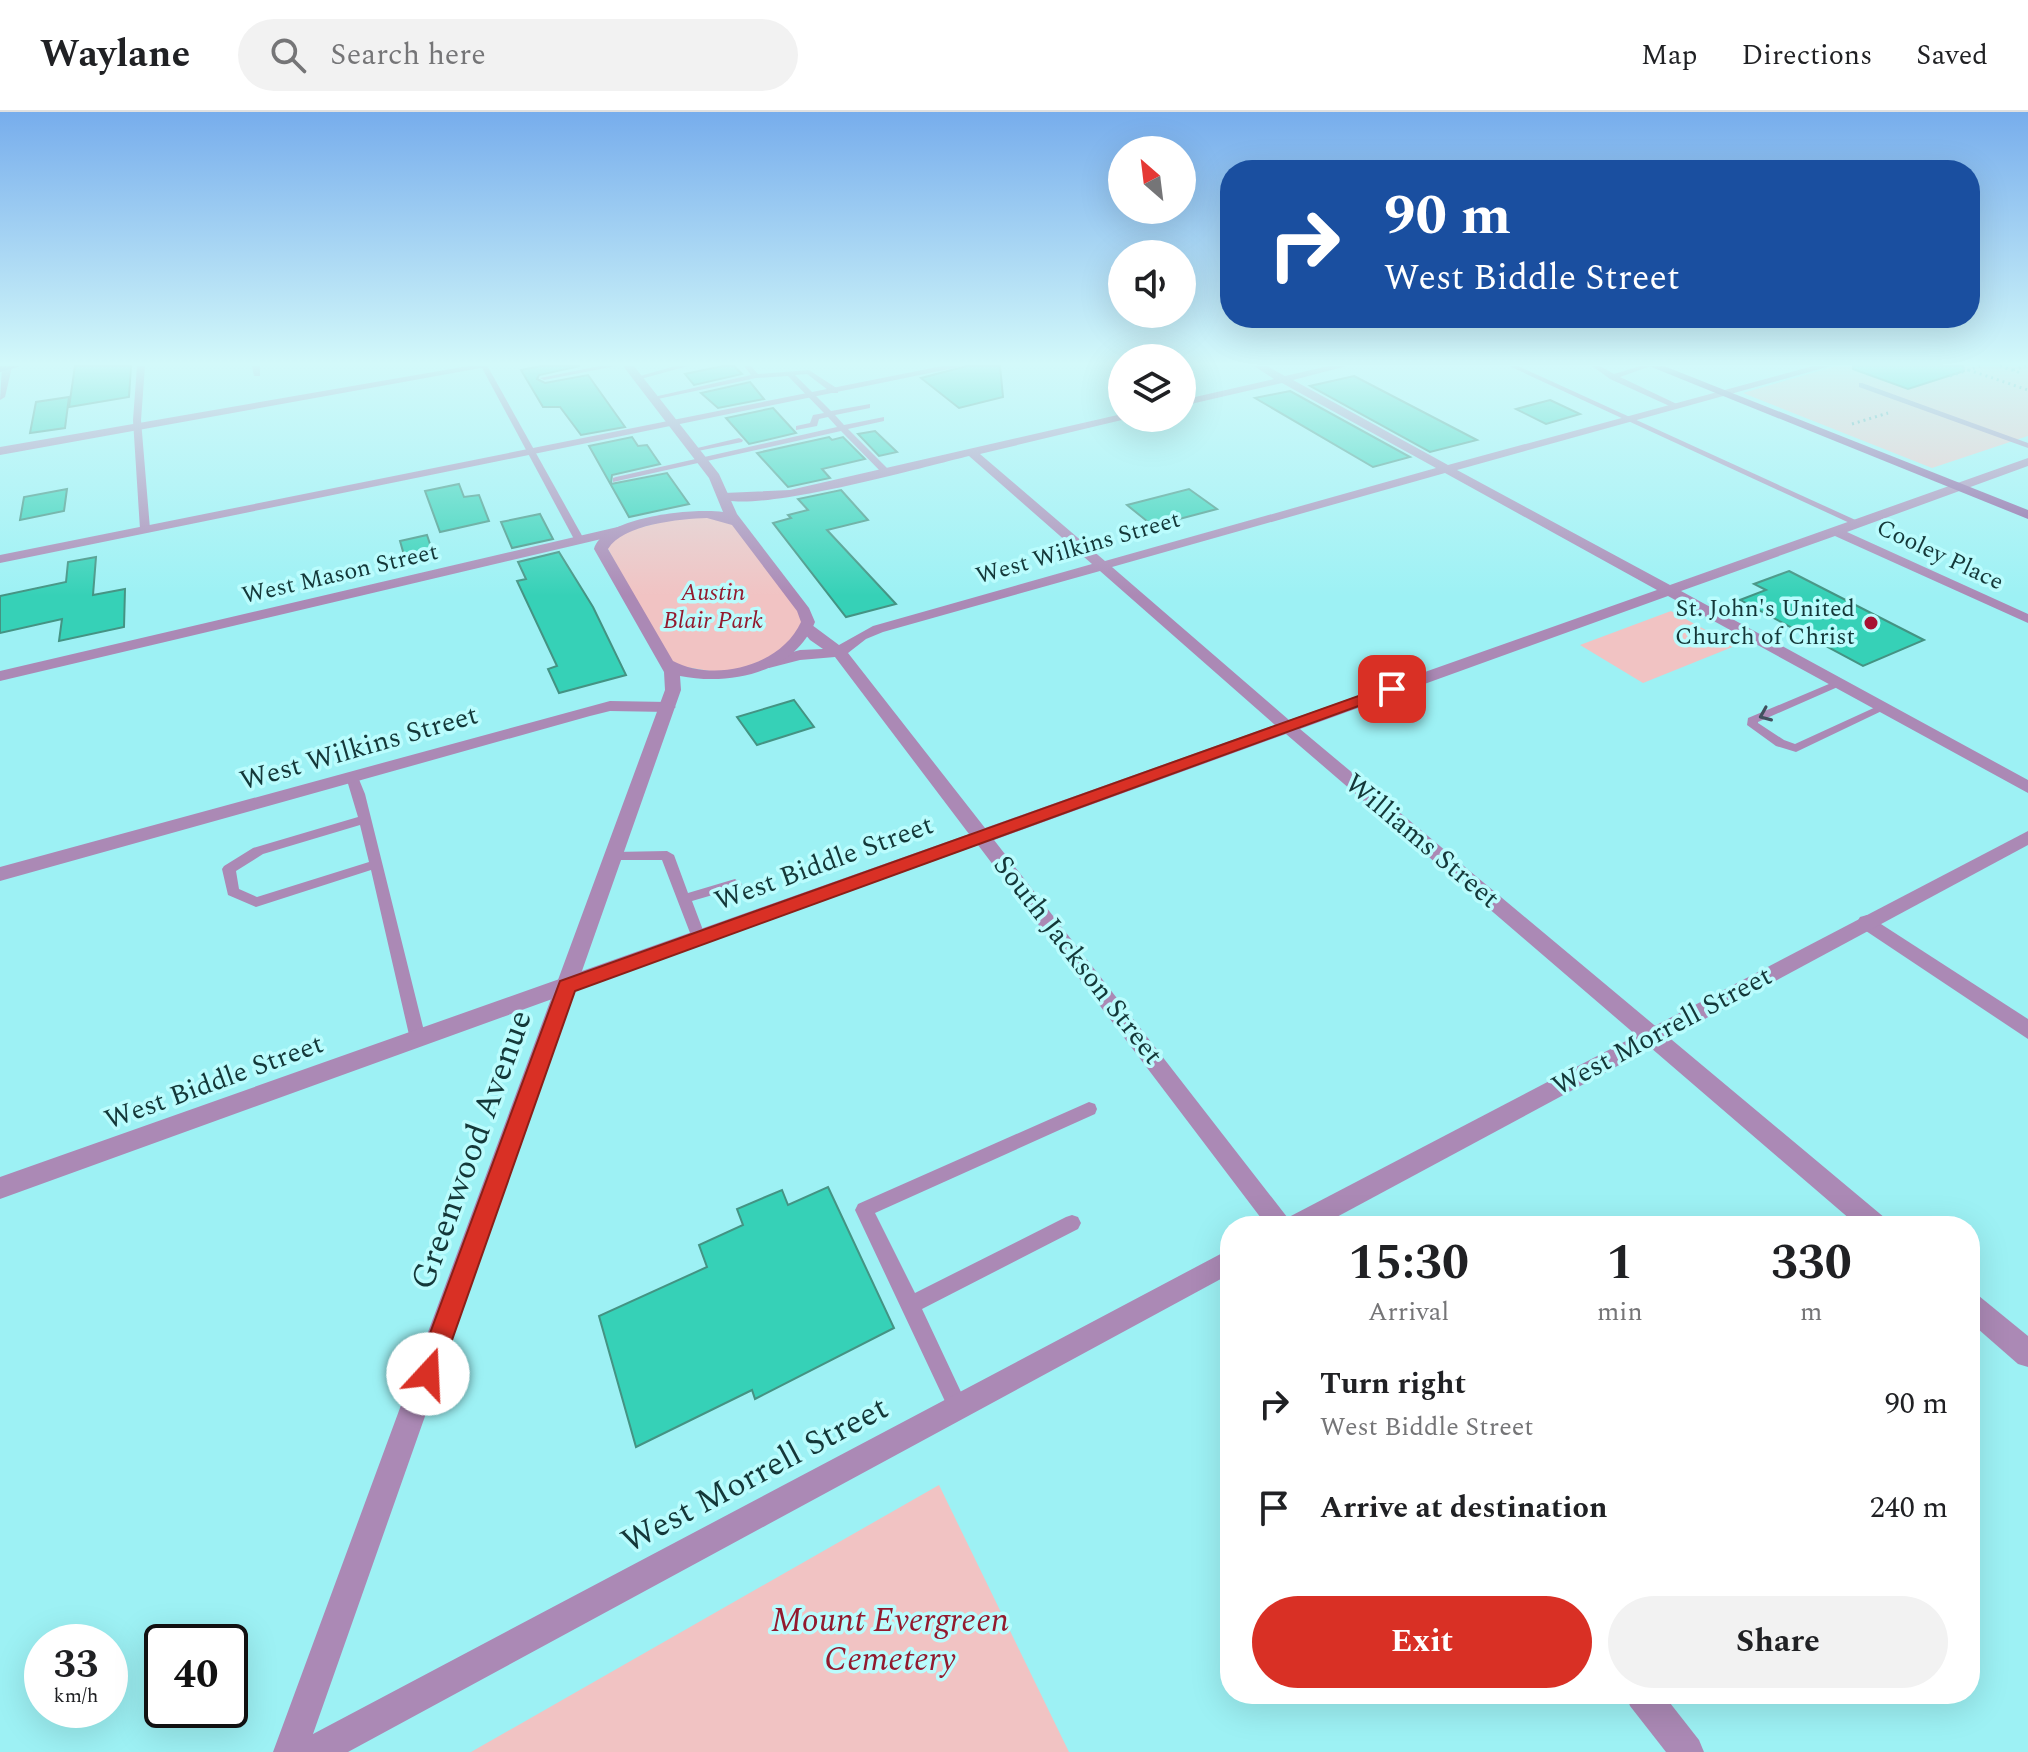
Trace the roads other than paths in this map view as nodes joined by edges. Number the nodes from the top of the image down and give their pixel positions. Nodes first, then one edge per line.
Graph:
1 (49, 443) edge
2 (139, 443) edge
3 (527, 443) edge
4 (578, 443) edge
5 (687, 443) edge
6 (734, 443) edge
7 (770, 443) edge
8 (856, 443) edge
9 (1012, 443) edge
10 (1398, 443) edge
11 (1540, 443) edge
12 (1681, 443) edge
13 (1846, 443) edge
14 (0, 451) edge
15 (532, 452) junction
16 (971, 452) junction
17 (697, 456) junction
18 (2028, 462) edge
19 (1446, 469) junction
20 (886, 472) junction
21 (616, 480) dead end
22 (1957, 487) junction
23 (724, 497) junction
24 (690, 514) junction
25 (2028, 515) edge
26 (735, 522) junction
27 (1857, 523) junction
28 (145, 529) junction
29 (622, 530) junction
30 (1835, 531) junction
31 (574, 542) junction
32 (601, 549) junction
33 (0, 559) edge
34 (1103, 566) junction
35 (1667, 591) junction
36 (2028, 619) edge
37 (807, 628) junction
38 (839, 652) junction
39 (769, 663) junction
40 (667, 664) junction
41 (727, 674) junction
42 (0, 676) edge
43 (1836, 684) junction
44 (668, 707) junction
45 (1882, 708) junction
46 (1287, 726) junction
47 (352, 777) junction
48 (2028, 787) edge
49 (365, 819) junction
50 (982, 835) junction
51 (2028, 837) edge
52 (614, 856) junction
53 (376, 864) junction
54 (0, 874) edge
55 (735, 884) dead end
56 (683, 899) junction
57 (1867, 922) junction
58 (699, 938) junction
59 (567, 986) junction
60 (2028, 1030) edge
61 (1652, 1036) junction
62 (418, 1039) junction
63 (1089, 1109) dead end
64 (0, 1188) edge
65 (1274, 1216) edge
66 (1315, 1216) edge
67 (1864, 1216) edge
68 (1072, 1223) dead end
69 (1220, 1266) edge
70 (911, 1305) junction
71 (1980, 1313) edge
72 (2028, 1354) edge
73 (958, 1407) junction
74 (1650, 1704) edge
75 (290, 1752) edge
76 (314, 1752) edge
77 (1687, 1752) edge

1 - 14 street
2 - 28 lane
3 - 15 lane
4 - 15 street
5 - 17 street, South Jackson Street
6 - 17 lane
7 - 17 lane
8 - 20 lane
9 - 16 street, West Mason Street
10 - 19 street
11 - 19 street, West Wilkins Street
12 - 27 lane
13 - 22 main road
15 - 28 street
15 - 31 lane
16 - 20 street, West Mason Street
16 - 34 street, Williams Street
17 - 21 lane
17 - 23 street, South Jackson Street
18 - 22 street, West Biddle Street
19 - 34 street, West Wilkins Street
19 - 35 street
20 - 23 street, West Mason Street
22 - 25 main road
22 - 27 street, West Biddle Street
23 - 24 street, West Mason Street
23 - 26 street, South Jackson Street
24 - 26 street, West Mason Street
24 - 29 street, West Mason Street
26 - 37 street, South Jackson Street
27 - 30 street, West Biddle Street
28 - 33 street
29 - 31 street, West Mason Street
29 - 32 street
30 - 35 street, West Biddle Street
30 - 36 street, Cooley Place
31 - 32 street
31 - 42 street, West Mason Street
32 - 40 street
34 - 38 street, West Wilkins Street
34 - 46 street, Williams Street
35 - 43 street
35 - 46 street, West Biddle Street
37 - 38 street, South Jackson Street
37 - 39 street
38 - 39 street, West Wilkins Street
38 - 50 street, South Jackson Street
39 - 41 street, West Wilkins Street
40 - 41 street, West Wilkins Street
40 - 44 street, Greenwood Avenue
41 - 44 street, West Wilkins Street
43 - 45 street
43 -> 45 lane
44 - 47 street, West Wilkins Street
44 - 52 street, Greenwood Avenue
45 - 48 street
46 - 50 street, West Biddle Street
46 - 61 street, Williams Street
47 - 49 lane
47 - 54 street, West Wilkins Street
49 - 53 lane
49 - 53 lane
50 - 58 street, West Biddle Street
50 - 65 street, South Jackson Street
51 - 57 street, West Morrell Street
52 - 56 lane
52 - 59 street, Greenwood Avenue
53 - 62 lane
55 - 56 lane
56 - 58 lane
57 - 60 street
57 - 61 street, West Morrell Street
58 - 59 street, West Biddle Street
59 - 62 street, West Biddle Street
59 - 75 street, Greenwood Avenue
61 - 66 street, West Morrell Street
61 - 67 street, Williams Street
62 - 64 street, West Biddle Street
63 - 70 lane
68 - 70 lane
69 - 73 street, West Morrell Street
70 - 73 lane
71 - 72 street
73 - 76 street, West Morrell Street
74 - 77 street

